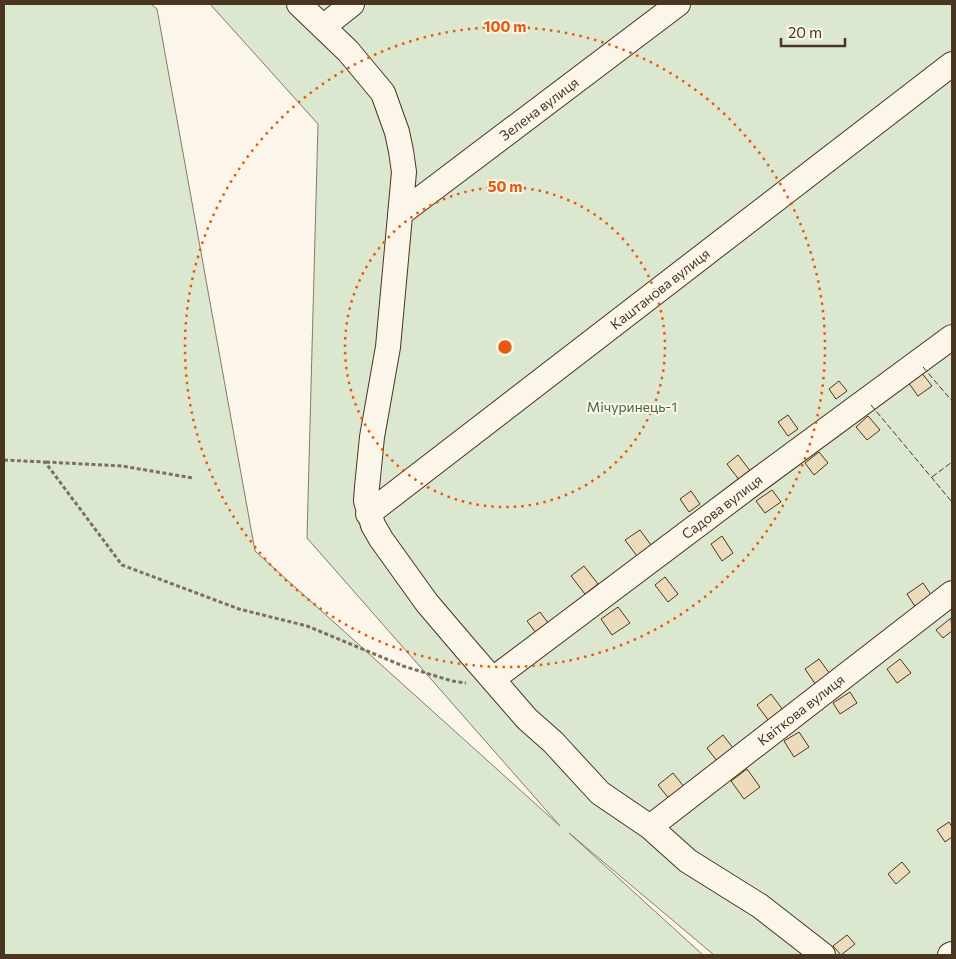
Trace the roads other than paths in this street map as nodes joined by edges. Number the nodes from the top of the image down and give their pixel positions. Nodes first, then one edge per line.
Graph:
1 (299, 4) edge
2 (352, 4) edge
3 (678, 4) edge
4 (323, 27) junction
5 (952, 64) edge
6 (400, 214) junction
7 (952, 337) edge
8 (368, 514) junction
9 (952, 593) edge
10 (497, 683) junction
11 (650, 827) junction
12 (823, 955) edge

1 - 4 lane
2 - 4 lane
3 - 6 lane, Зелена вулиця
4 - 6 lane
5 - 8 lane, Каштанова вулиця
6 - 8 lane
7 - 10 lane, Садова вулиця
8 - 10 lane
9 - 11 lane, Квіткова вулиця
10 - 11 lane
11 - 12 lane

